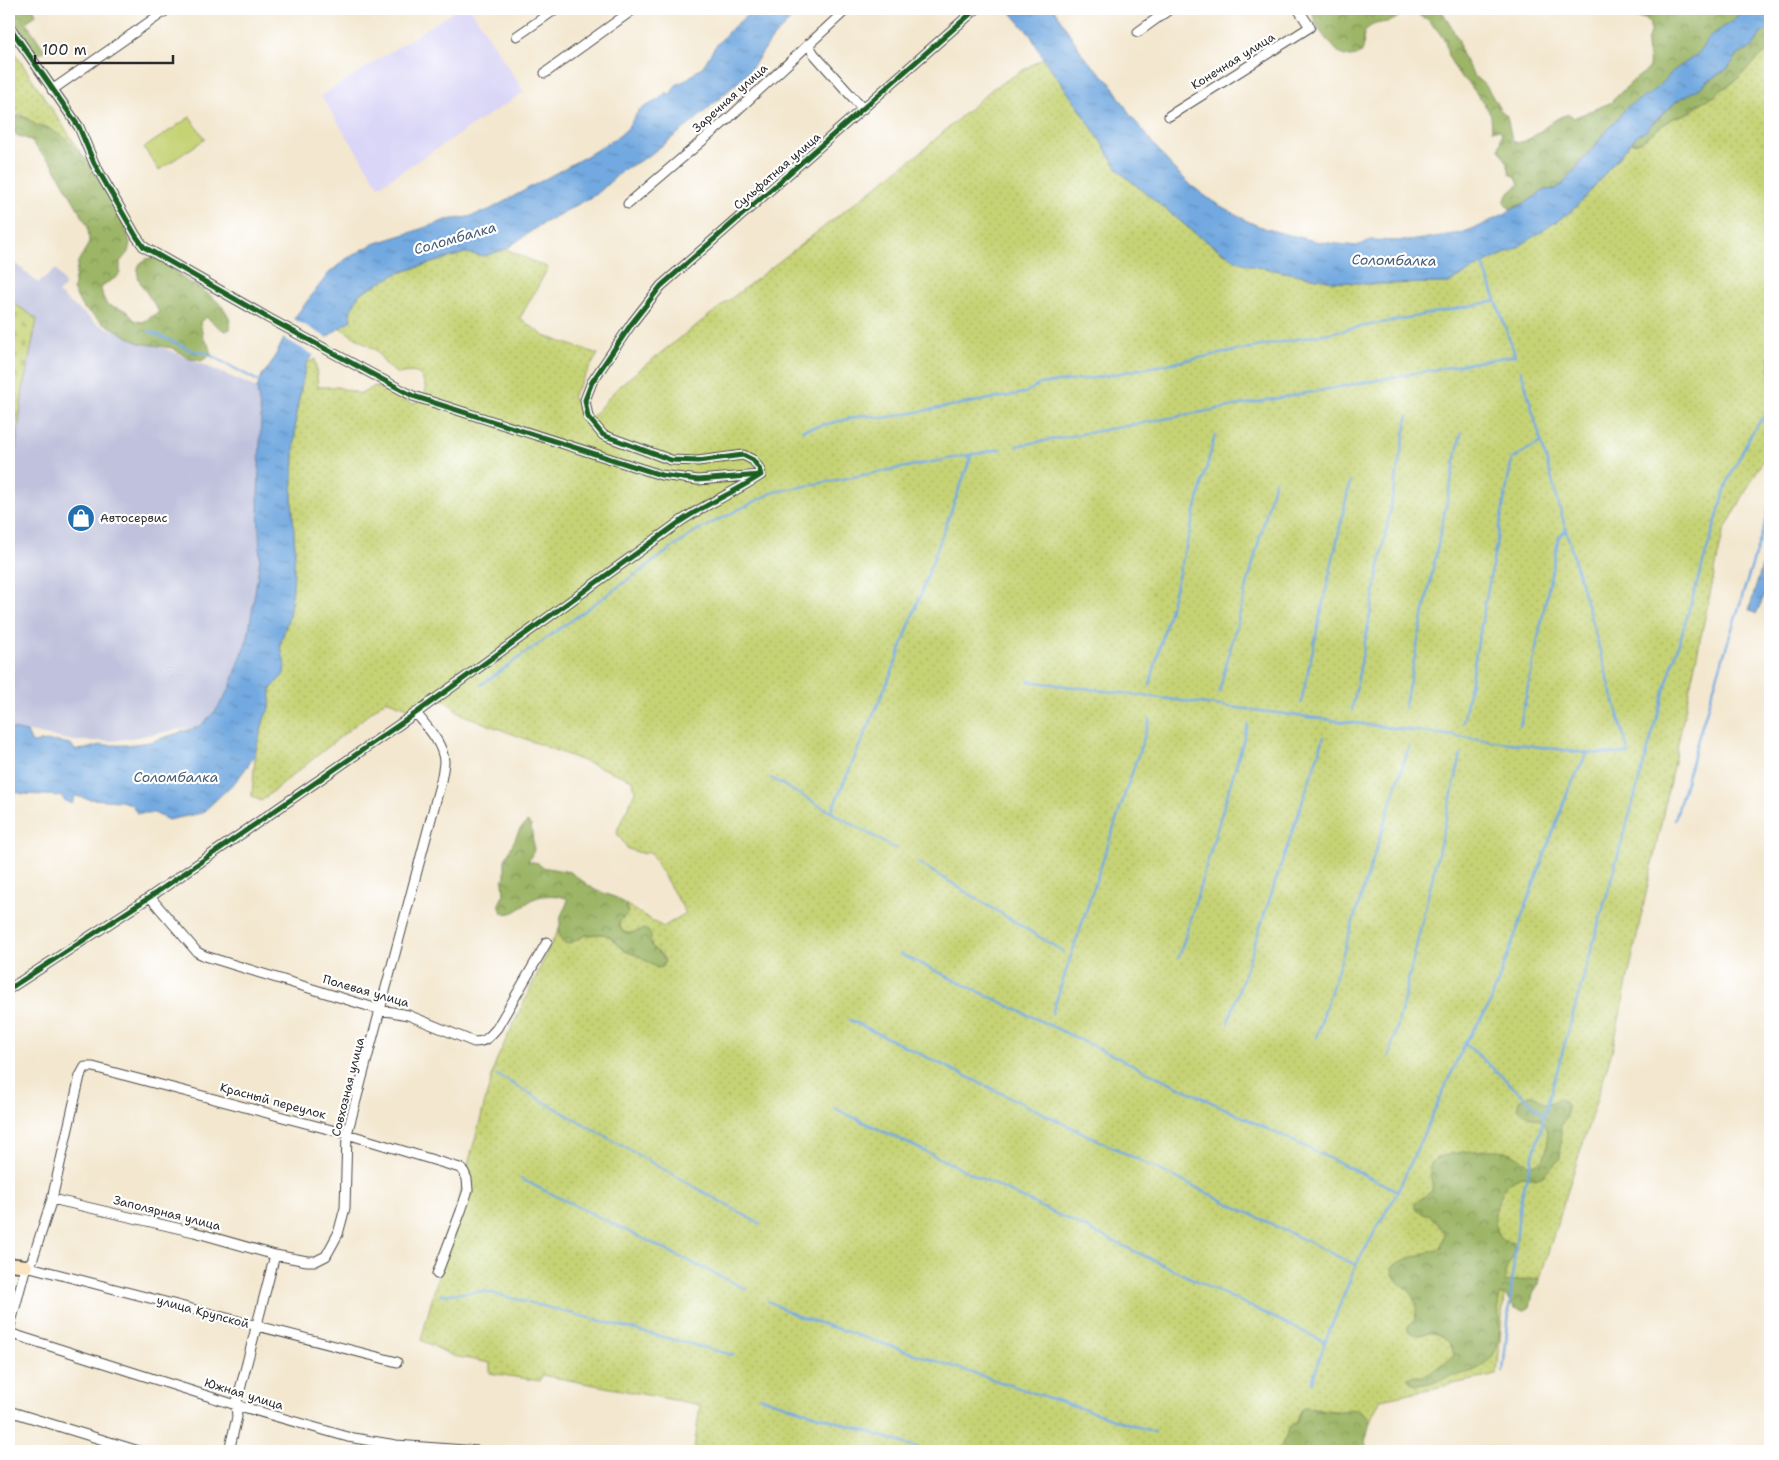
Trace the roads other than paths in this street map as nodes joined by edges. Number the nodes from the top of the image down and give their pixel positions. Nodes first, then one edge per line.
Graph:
1 (168, 9) edge
2 (556, 9) edge
3 (634, 9) edge
4 (846, 9) edge
5 (976, 9) edge
6 (1170, 9) edge
7 (1298, 9) edge
8 (9, 26) edge
9 (1138, 32) dead end
10 (518, 36) dead end
11 (808, 44) junction
12 (545, 73) dead end
13 (52, 90) junction
14 (863, 109) junction
15 (1169, 116) dead end
16 (628, 204) dead end
17 (761, 475) junction
18 (416, 712) junction
19 (150, 897) junction
20 (547, 942) dead end
21 (9, 988) edge
22 (381, 1010) junction
23 (347, 1134) junction
24 (52, 1199) junction
25 (276, 1255) junction
26 (9, 1264) edge
27 (26, 1266) junction
28 (437, 1274) dead end
29 (257, 1326) junction
30 (9, 1332) edge
31 (397, 1362) dead end
32 (236, 1405) junction
33 (9, 1411) edge
34 (139, 1451) edge
35 (229, 1451) edge
36 (478, 1451) edge

1 - 13 street
2 - 10 street
3 - 12 street
4 - 11 street, Заречная улица
5 - 14 street, Сульфатная улица
6 - 9 street
7 - 15 street, Конечная улица
8 - 13 street
11 - 14 street
11 - 16 street, Заречная улица
13 - 17 street
14 - 17 street, Сульфатная улица
17 - 18 street
18 - 19 street
18 - 22 street, Совхозная улица
19 - 21 street
19 - 22 street, Полевая улица
20 - 22 street, Полевая улица
22 - 23 street, Совхозная улица
23 - 24 street, Красный переулок
23 - 25 street, Совхозная улица
23 - 28 street, Красный переулок
24 - 25 street, Заполярная улица
24 - 27 street
25 - 29 street
26 - 27 street, улица Крупской
27 - 29 street, улица Крупской
27 - 30 street
29 - 31 street, улица Крупской
29 - 32 street
30 - 32 street, Южная улица
32 - 35 street
32 - 36 street, Южная улица
33 - 34 street

